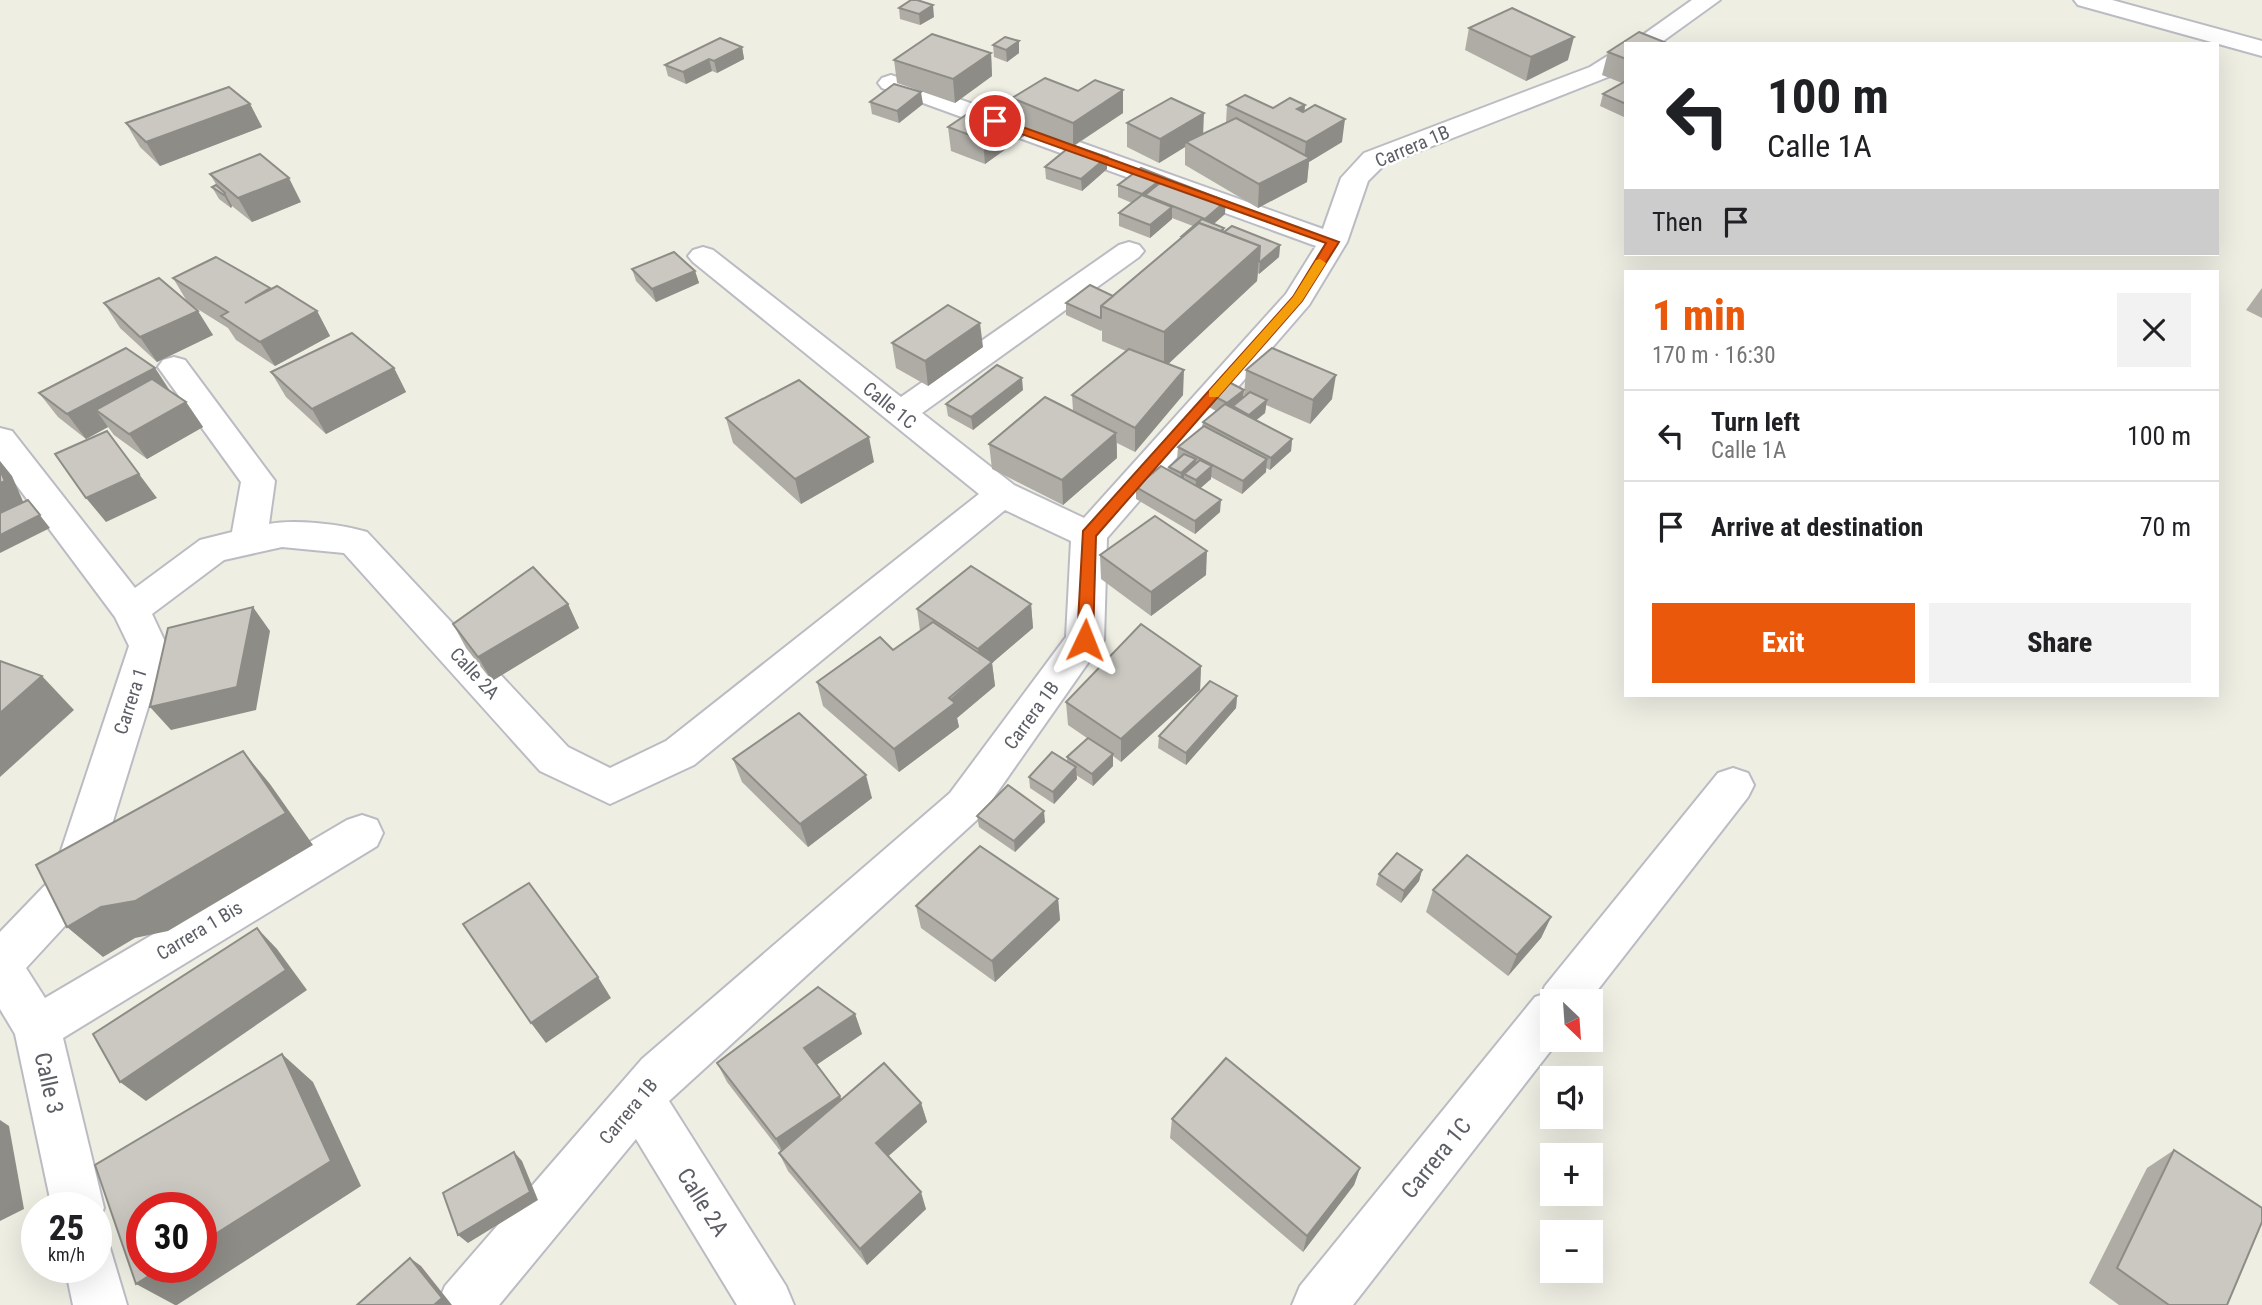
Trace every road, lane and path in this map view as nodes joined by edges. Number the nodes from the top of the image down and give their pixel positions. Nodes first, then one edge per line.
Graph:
1 (1708, 0) edge
2 (2086, 0) edge
3 (1645, 42) edge
4 (2262, 48) edge
5 (1624, 56) edge
6 (891, 83) edge
7 (1333, 242) junction
8 (1129, 251) dead end
9 (703, 257) dead end
10 (174, 367) dead end
11 (900, 413) junction
12 (0, 439) edge
13 (1002, 494) junction
14 (1089, 535) junction
15 (248, 541) junction
16 (131, 610) junction
17 (1733, 785) dead end
18 (362, 833) dead end
19 (0, 965) edge
20 (1571, 989) edge
21 (1540, 1027) edge
22 (37, 1028) junction
23 (639, 1098) junction
24 (74, 1192) edge
25 (95, 1283) edge
26 (100, 1305) edge
27 (464, 1305) edge
28 (767, 1305) edge
29 (1319, 1305) edge

1 - 3 street
2 - 4 street
5 - 7 street, Carrera 1B
6 - 7 street
7 - 14 street, Carrera 1B
8 - 11 street
9 - 11 street, Calle 1C
10 - 15 street
11 - 13 street, Calle 1C
12 - 16 street, Carrera 1
13 - 14 street, Calle 1C
13 - 15 street, Calle 2A
14 - 23 street, Carrera 1B
15 - 16 street
16 - 19 street, Carrera 1
17 - 20 street
18 - 22 street, Carrera 1 Bis
19 - 22 street, Calle 3
21 - 29 street, Carrera 1C
22 - 24 street, Calle 3
23 - 27 street, Carrera 1B
23 - 28 street, Calle 2A
25 - 26 street

